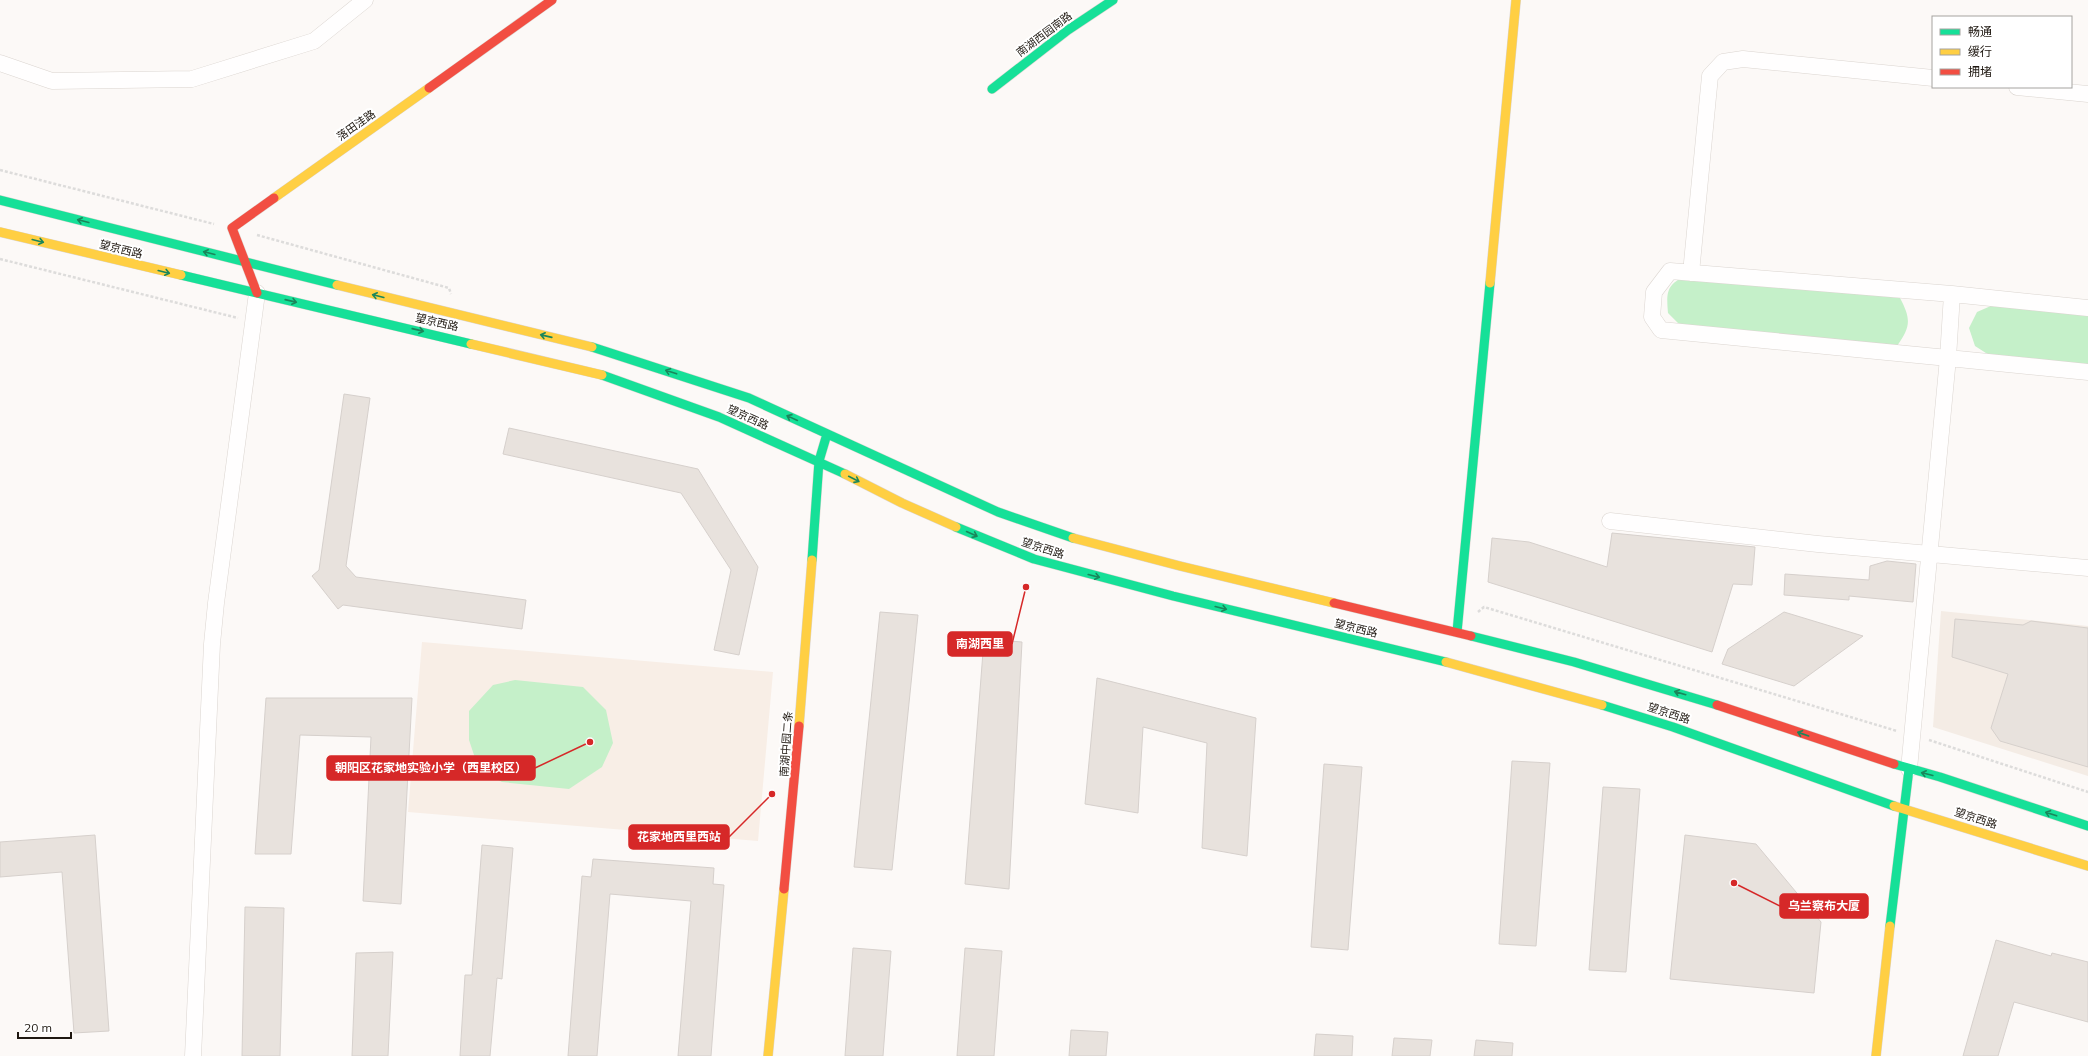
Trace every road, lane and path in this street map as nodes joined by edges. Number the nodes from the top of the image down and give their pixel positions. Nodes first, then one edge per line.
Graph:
1 (365, 0) edge
2 (552, 0) edge
3 (1113, 0) edge
4 (1516, 0) edge
5 (0, 63) edge
6 (1932, 78) edge
7 (2027, 88) edge
8 (992, 89) dead end
9 (2088, 94) edge
10 (0, 200) edge
11 (0, 232) edge
12 (0, 259) edge
13 (246, 263) junction
14 (1691, 273) junction
15 (257, 293) junction
16 (1952, 294) junction
17 (2088, 308) edge
18 (253, 322) junction
19 (1948, 358) junction
20 (2088, 372) edge
21 (827, 434) junction
22 (819, 461) junction
23 (1610, 520) dead end
24 (1930, 555) junction
25 (2088, 568) edge
26 (1457, 632) junction
27 (1913, 736) junction
28 (1909, 769) junction
29 (2088, 792) edge
30 (1903, 808) junction
31 (2088, 826) edge
32 (2088, 866) edge
33 (193, 1056) edge
34 (768, 1056) edge
35 (1876, 1056) edge

1 - 5 street
2 - 13 main road, 落田洼路
3 - 8 main road, 南湖西园南路
4 - 26 main road
6 - 14 street
7 - 9 street
13 -> 10 main road, 望京西路
11 -> 15 main road, 望京西路
12 - 18 path
13 - 15 main road, 落田洼路
21 -> 13 main road, 望京西路
14 - 16 street
14 - 19 street
15 - 18 street
15 -> 22 main road, 望京西路
16 - 17 street
16 - 19 street
18 - 33 street
19 - 20 street
19 - 24 street
21 - 22 main road, 南湖中园二条
21 - 26 main road, 望京西路
22 -> 30 main road, 望京西路
22 - 34 main road, 南湖中园二条
23 - 24 street
24 - 25 street
24 - 27 street
26 - 27 path
28 -> 26 main road, 望京西路
27 - 28 street
27 - 29 path
28 - 30 main road
31 -> 28 main road, 望京西路
30 - 32 main road, 望京西路
30 - 35 main road

